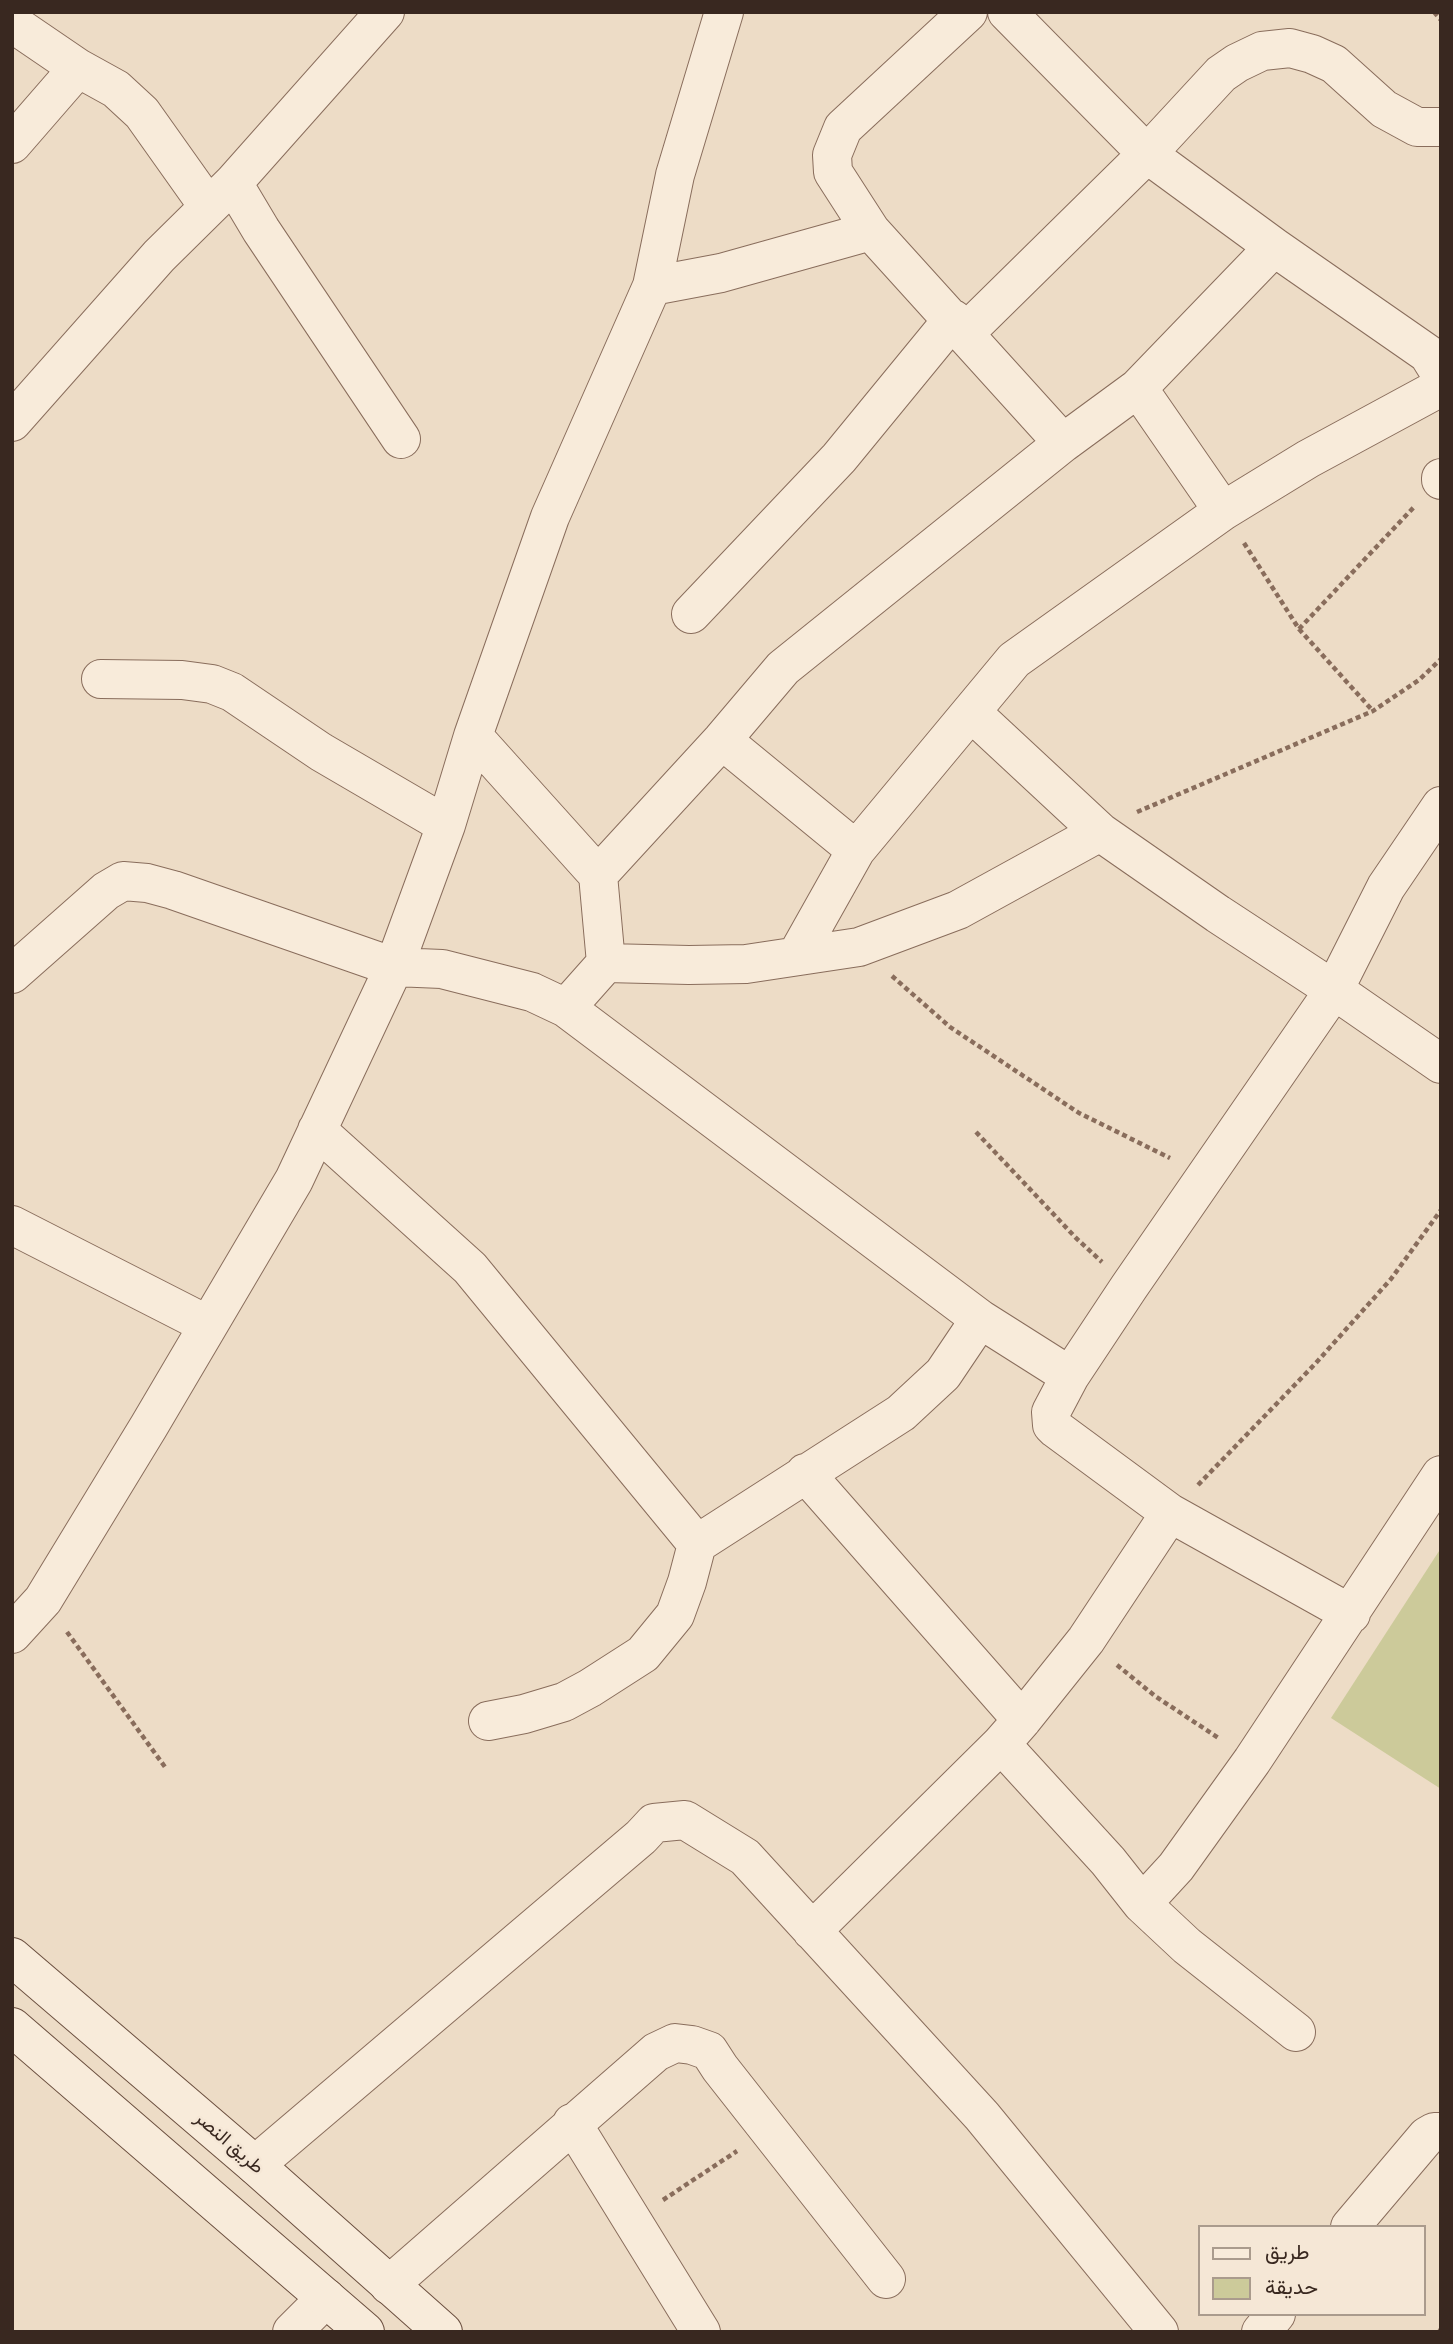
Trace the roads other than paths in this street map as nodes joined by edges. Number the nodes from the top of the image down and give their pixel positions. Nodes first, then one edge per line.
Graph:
1 (385, 12) edge
2 (724, 12) edge
3 (968, 12) edge
4 (1007, 12) edge
5 (12, 23) edge
6 (78, 68) junction
7 (1441, 127) edge
8 (12, 144) edge
9 (1147, 154) junction
10 (220, 194) junction
11 (871, 231) junction
12 (1274, 247) junction
13 (652, 286) junction
14 (959, 326) junction
15 (1441, 375) edge
16 (1441, 387) edge
17 (1138, 388) junction
18 (12, 422) edge
19 (401, 439) dead end
20 (1063, 443) junction
21 (1223, 511) junction
22 (691, 614) dead end
23 (101, 679) dead end
24 (971, 712) junction
25 (473, 736) junction
26 (722, 740) junction
27 (1441, 806) edge
28 (446, 825) junction
29 (1100, 832) junction
30 (856, 850) junction
31 (598, 875) junction
32 (797, 956) junction
33 (606, 963) junction
34 (394, 967) junction
35 (12, 974) edge
36 (1334, 990) junction
37 (566, 1008) junction
38 (1441, 1064) edge
39 (317, 1130) junction
40 (12, 1225) edge
41 (980, 1318) junction
42 (208, 1325) junction
43 (1070, 1377) junction
44 (805, 1473) junction
45 (1441, 1475) edge
46 (1170, 1513) junction
47 (697, 1544) junction
48 (1351, 1614) junction
49 (12, 1634) edge
50 (488, 1721) dead end
51 (1011, 1732) junction
52 (1142, 1904) junction
53 (812, 1931) junction
54 (12, 1957) edge
55 (12, 2027) edge
56 (1296, 2032) dead end
57 (572, 2123) junction
58 (1441, 2132) edge
59 (255, 2165) junction
60 (1352, 2225) edge
61 (886, 2279) dead end
62 (388, 2285) junction
63 (326, 2298) junction
64 (1274, 2316) edge
65 (292, 2332) edge
66 (365, 2332) edge
67 (443, 2332) edge
68 (701, 2332) edge
69 (1159, 2332) edge
70 (1261, 2332) edge

1 - 10 street
2 - 13 street
3 - 11 street
4 - 9 street
5 - 6 street
6 - 8 street
6 - 10 street
7 - 9 street
9 - 12 street
9 - 14 street
10 - 18 street
10 - 19 street
11 - 13 street
11 - 14 street
12 - 15 street
12 - 17 street
13 - 25 street
14 - 20 street
14 - 22 street
16 - 21 street
17 - 20 street
17 - 21 street
20 - 26 street
21 - 24 street
23 - 28 street
24 - 29 street
24 - 30 street
25 - 28 street
25 - 31 street
26 - 30 street
26 - 31 street
27 - 36 street
28 - 34 street
29 - 32 street
29 - 36 street
30 - 32 street
31 - 33 street
32 - 33 street
33 - 37 street
34 - 35 street
34 - 37 street
34 - 39 street
36 - 38 street
36 - 43 street
37 - 41 street
39 - 42 street
39 - 47 street
40 - 42 street
41 - 43 street
41 - 44 street
42 - 49 street
43 - 46 street
44 - 47 street
44 - 51 street
45 - 48 street
46 - 48 street
46 - 51 street
47 - 50 street
48 - 52 street
51 - 52 street
51 - 53 street
52 - 56 street
53 - 59 street
53 - 69 street
54 - 59 street, طريق النصر
55 - 63 street
57 - 61 street
57 - 62 street
57 - 68 street
58 - 60 street
59 - 62 street, طريق النصر
62 - 67 street, طريق النصر
63 - 65 street
63 - 66 street
64 - 70 street

